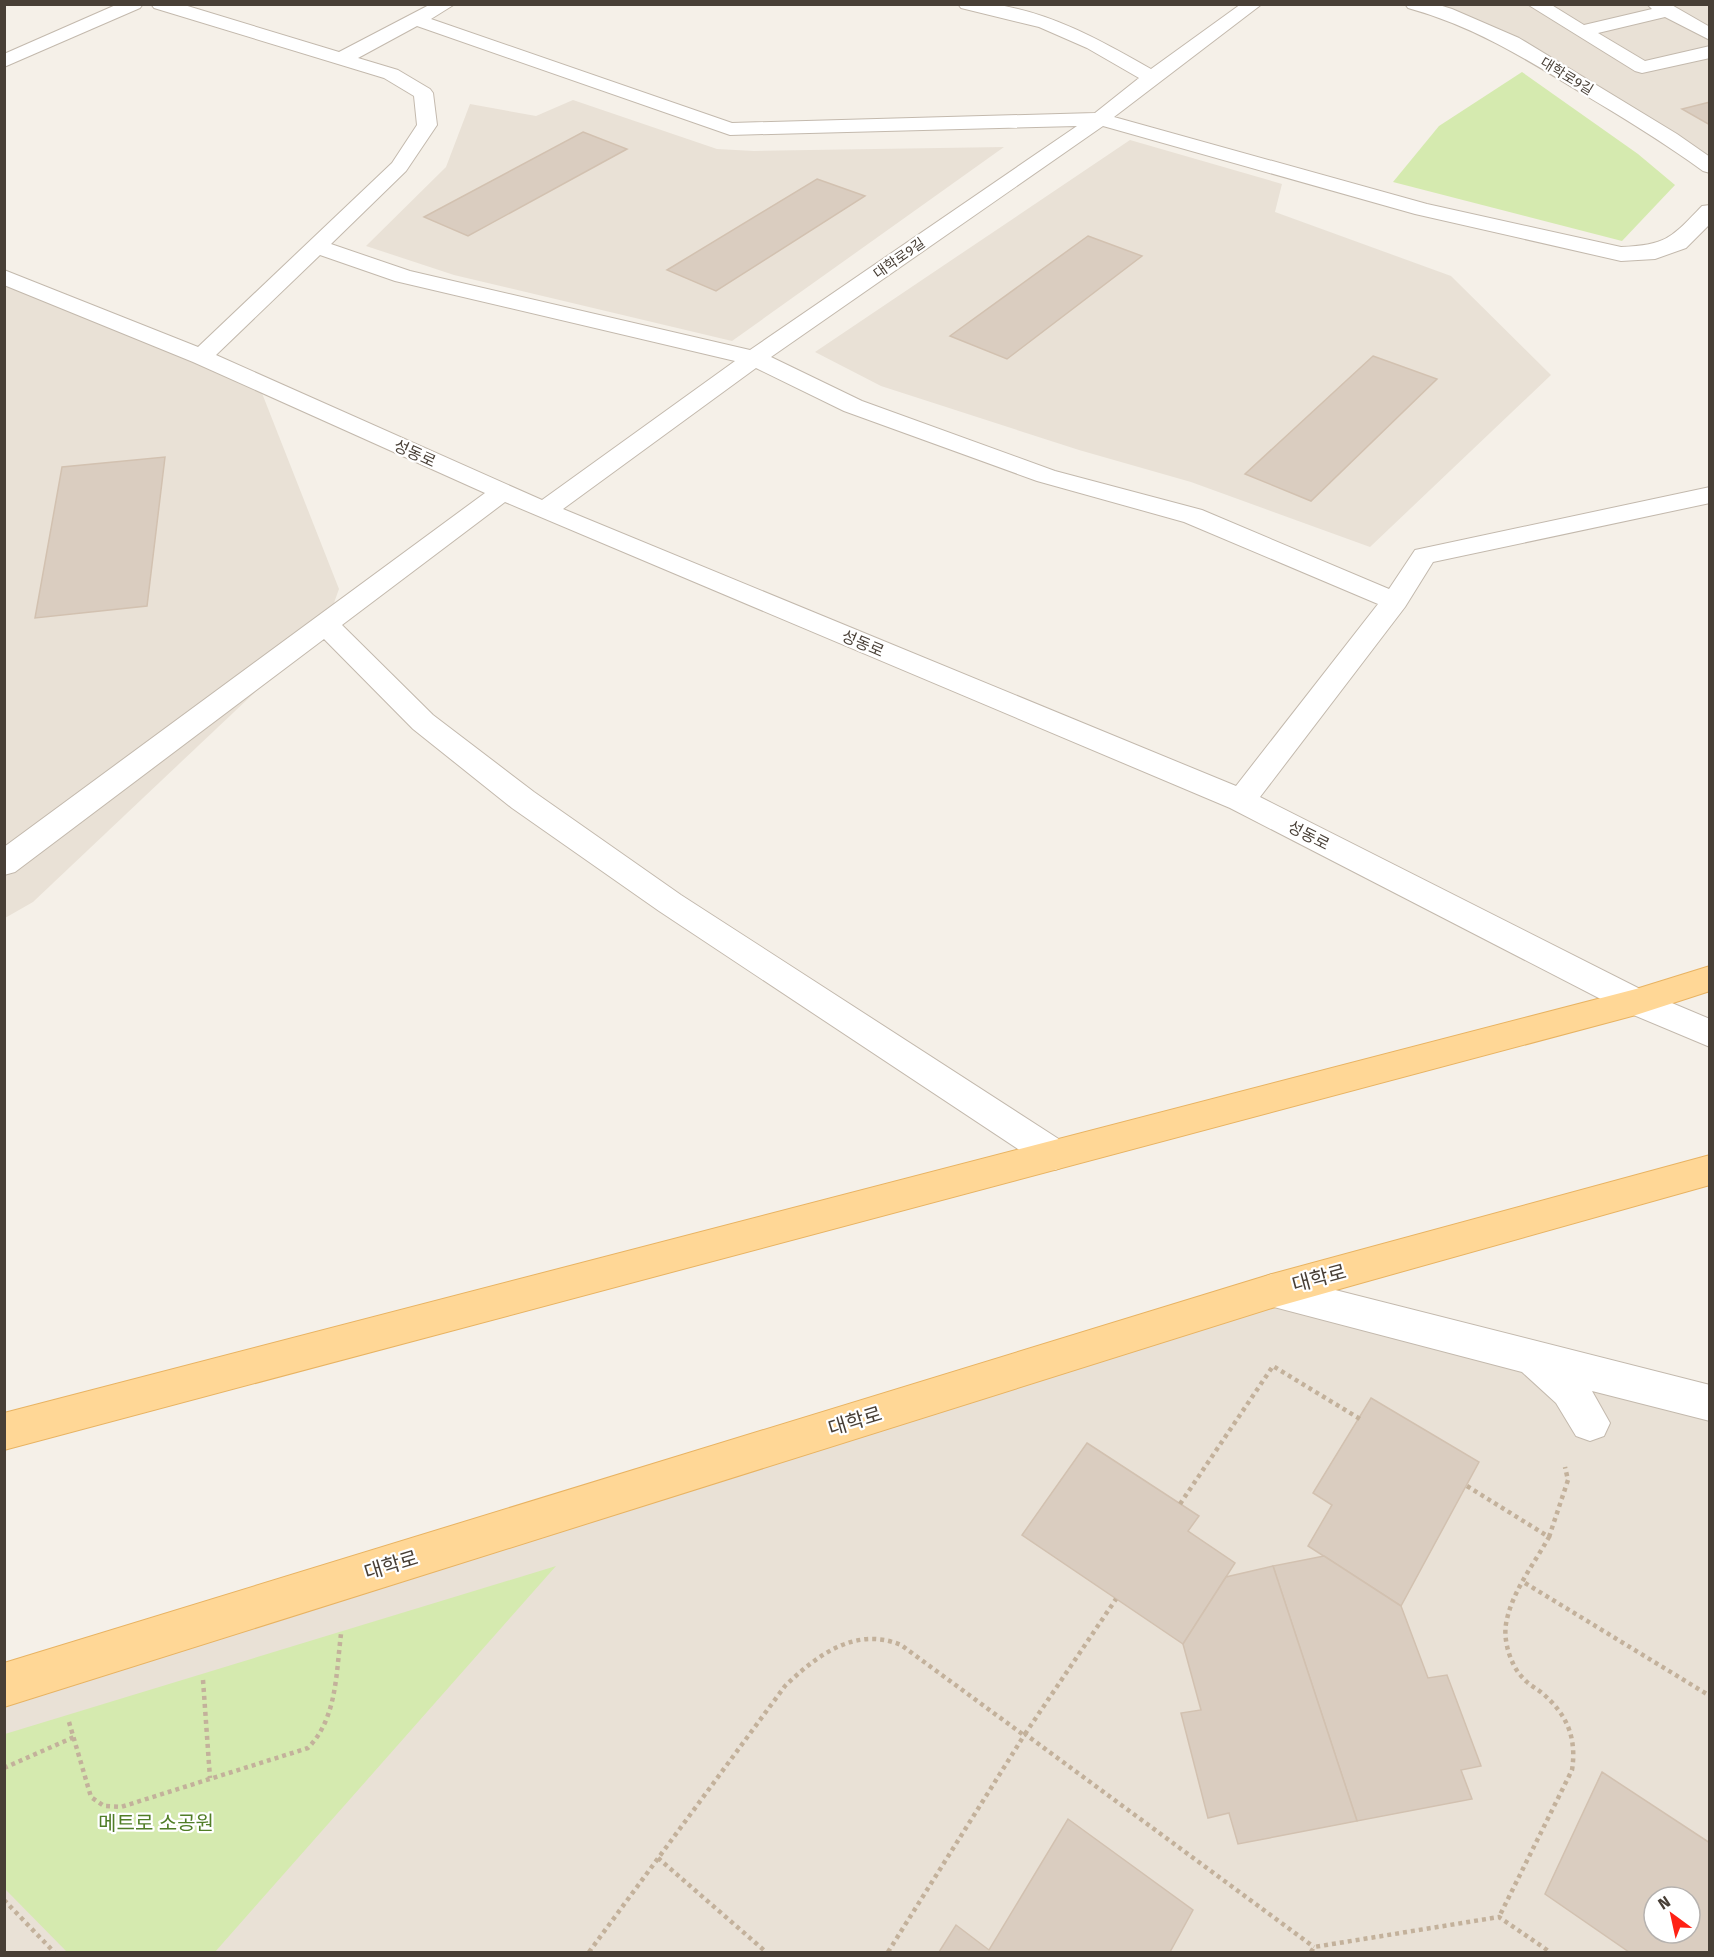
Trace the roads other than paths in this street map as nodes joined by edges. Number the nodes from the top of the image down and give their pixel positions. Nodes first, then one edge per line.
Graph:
1 (134, 4) edge
2 (160, 4) edge
3 (446, 4) edge
4 (967, 4) edge
5 (1253, 4) edge
6 (1414, 4) edge
7 (1536, 4) edge
8 (1662, 8) edge
9 (417, 20) junction
10 (1582, 31) junction
11 (1710, 35) edge
12 (1710, 52) edge
13 (341, 59) junction
14 (4, 62) edge
15 (1153, 78) junction
16 (1100, 119) junction
17 (1710, 167) edge
18 (1710, 211) edge
19 (315, 246) junction
20 (4, 277) edge
21 (201, 357) junction
22 (754, 358) junction
23 (503, 492) junction
24 (1710, 495) edge
25 (545, 510) junction
26 (1395, 601) junction
27 (326, 625) junction
28 (1241, 800) junction
29 (4, 864) edge
30 (1710, 978) edge
31 (1636, 1002) junction
32 (1710, 1034) edge
33 (1055, 1155) junction
34 (1710, 1170) edge
35 (1272, 1291) junction
36 (1531, 1358) junction
37 (1710, 1403) edge
38 (1590, 1423) dead end
39 (4, 1432) edge
40 (4, 1685) edge

1 - 14 street
2 - 13 street
3 - 9 street
4 - 15 street
5 - 15 street, 대학로9길
6 - 17 street, 대학로9길
7 - 10 street
8 - 10 street
8 - 11 street
9 - 13 street
9 - 16 street
10 - 12 street
13 - 19 street
15 - 16 street, 대학로9길
16 - 18 street
16 - 22 street, 대학로9길
19 - 21 street
19 - 22 street
20 - 21 street, 성동로
21 - 23 street, 성동로
22 - 25 street, 대학로9길
22 - 26 street
23 - 25 street, 성동로
23 - 27 street
24 - 26 street
25 - 28 street, 성동로
26 - 28 street
27 - 29 street
27 - 33 street
28 - 31 street, 성동로
30 - 31 main road
31 - 32 street, 성동로
31 - 33 main road
33 - 39 main road
34 - 35 main road, 대학로
35 - 36 street
35 - 40 main road, 대학로
36 - 37 street
36 - 38 street

